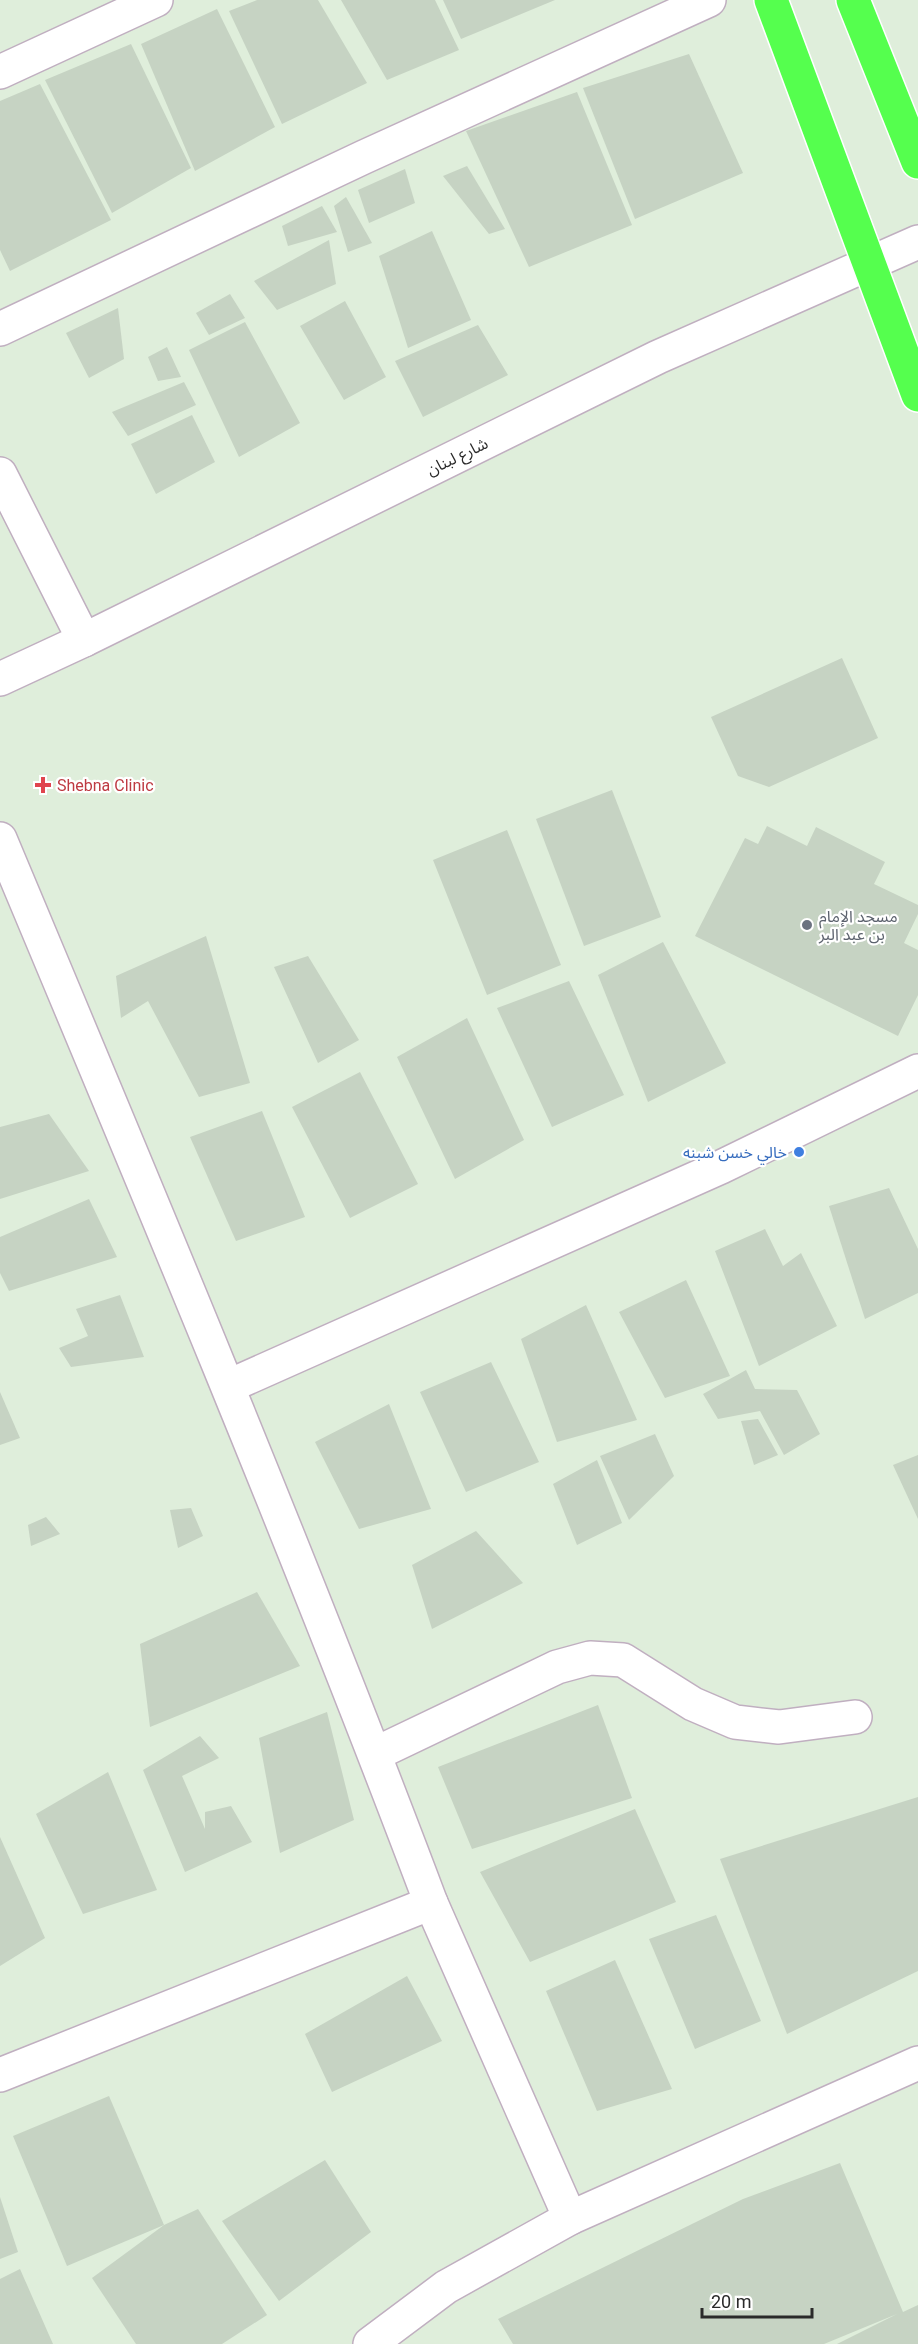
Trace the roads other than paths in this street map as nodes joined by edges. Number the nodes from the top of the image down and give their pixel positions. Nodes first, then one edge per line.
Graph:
1 (156, 0) edge
2 (709, 0) edge
3 (771, 0) edge
4 (853, 0) edge
5 (0, 72) edge
6 (918, 162) edge
7 (918, 242) edge
8 (868, 264) junction
9 (0, 329) edge
10 (918, 394) edge
11 (0, 474) edge
12 (84, 640) junction
13 (0, 679) edge
14 (0, 839) edge
15 (918, 1071) edge
16 (229, 1386) junction
17 (855, 1717) dead end
18 (375, 1754) junction
19 (431, 1903) junction
20 (918, 2063) edge
21 (0, 2075) edge
22 (570, 2218) junction
23 (370, 2344) edge

1 - 5 street
2 - 9 street
3 - 8 main road
4 - 6 main road
7 - 8 street, شارع لبنان
8 - 10 main road
8 - 12 street, شارع لبنان
11 - 12 street
12 - 13 street, شارع لبنان
14 - 16 street
15 - 16 street
16 - 18 street
17 - 18 street
18 - 19 street
19 - 21 street
19 - 22 street
20 - 22 street
22 - 23 street

